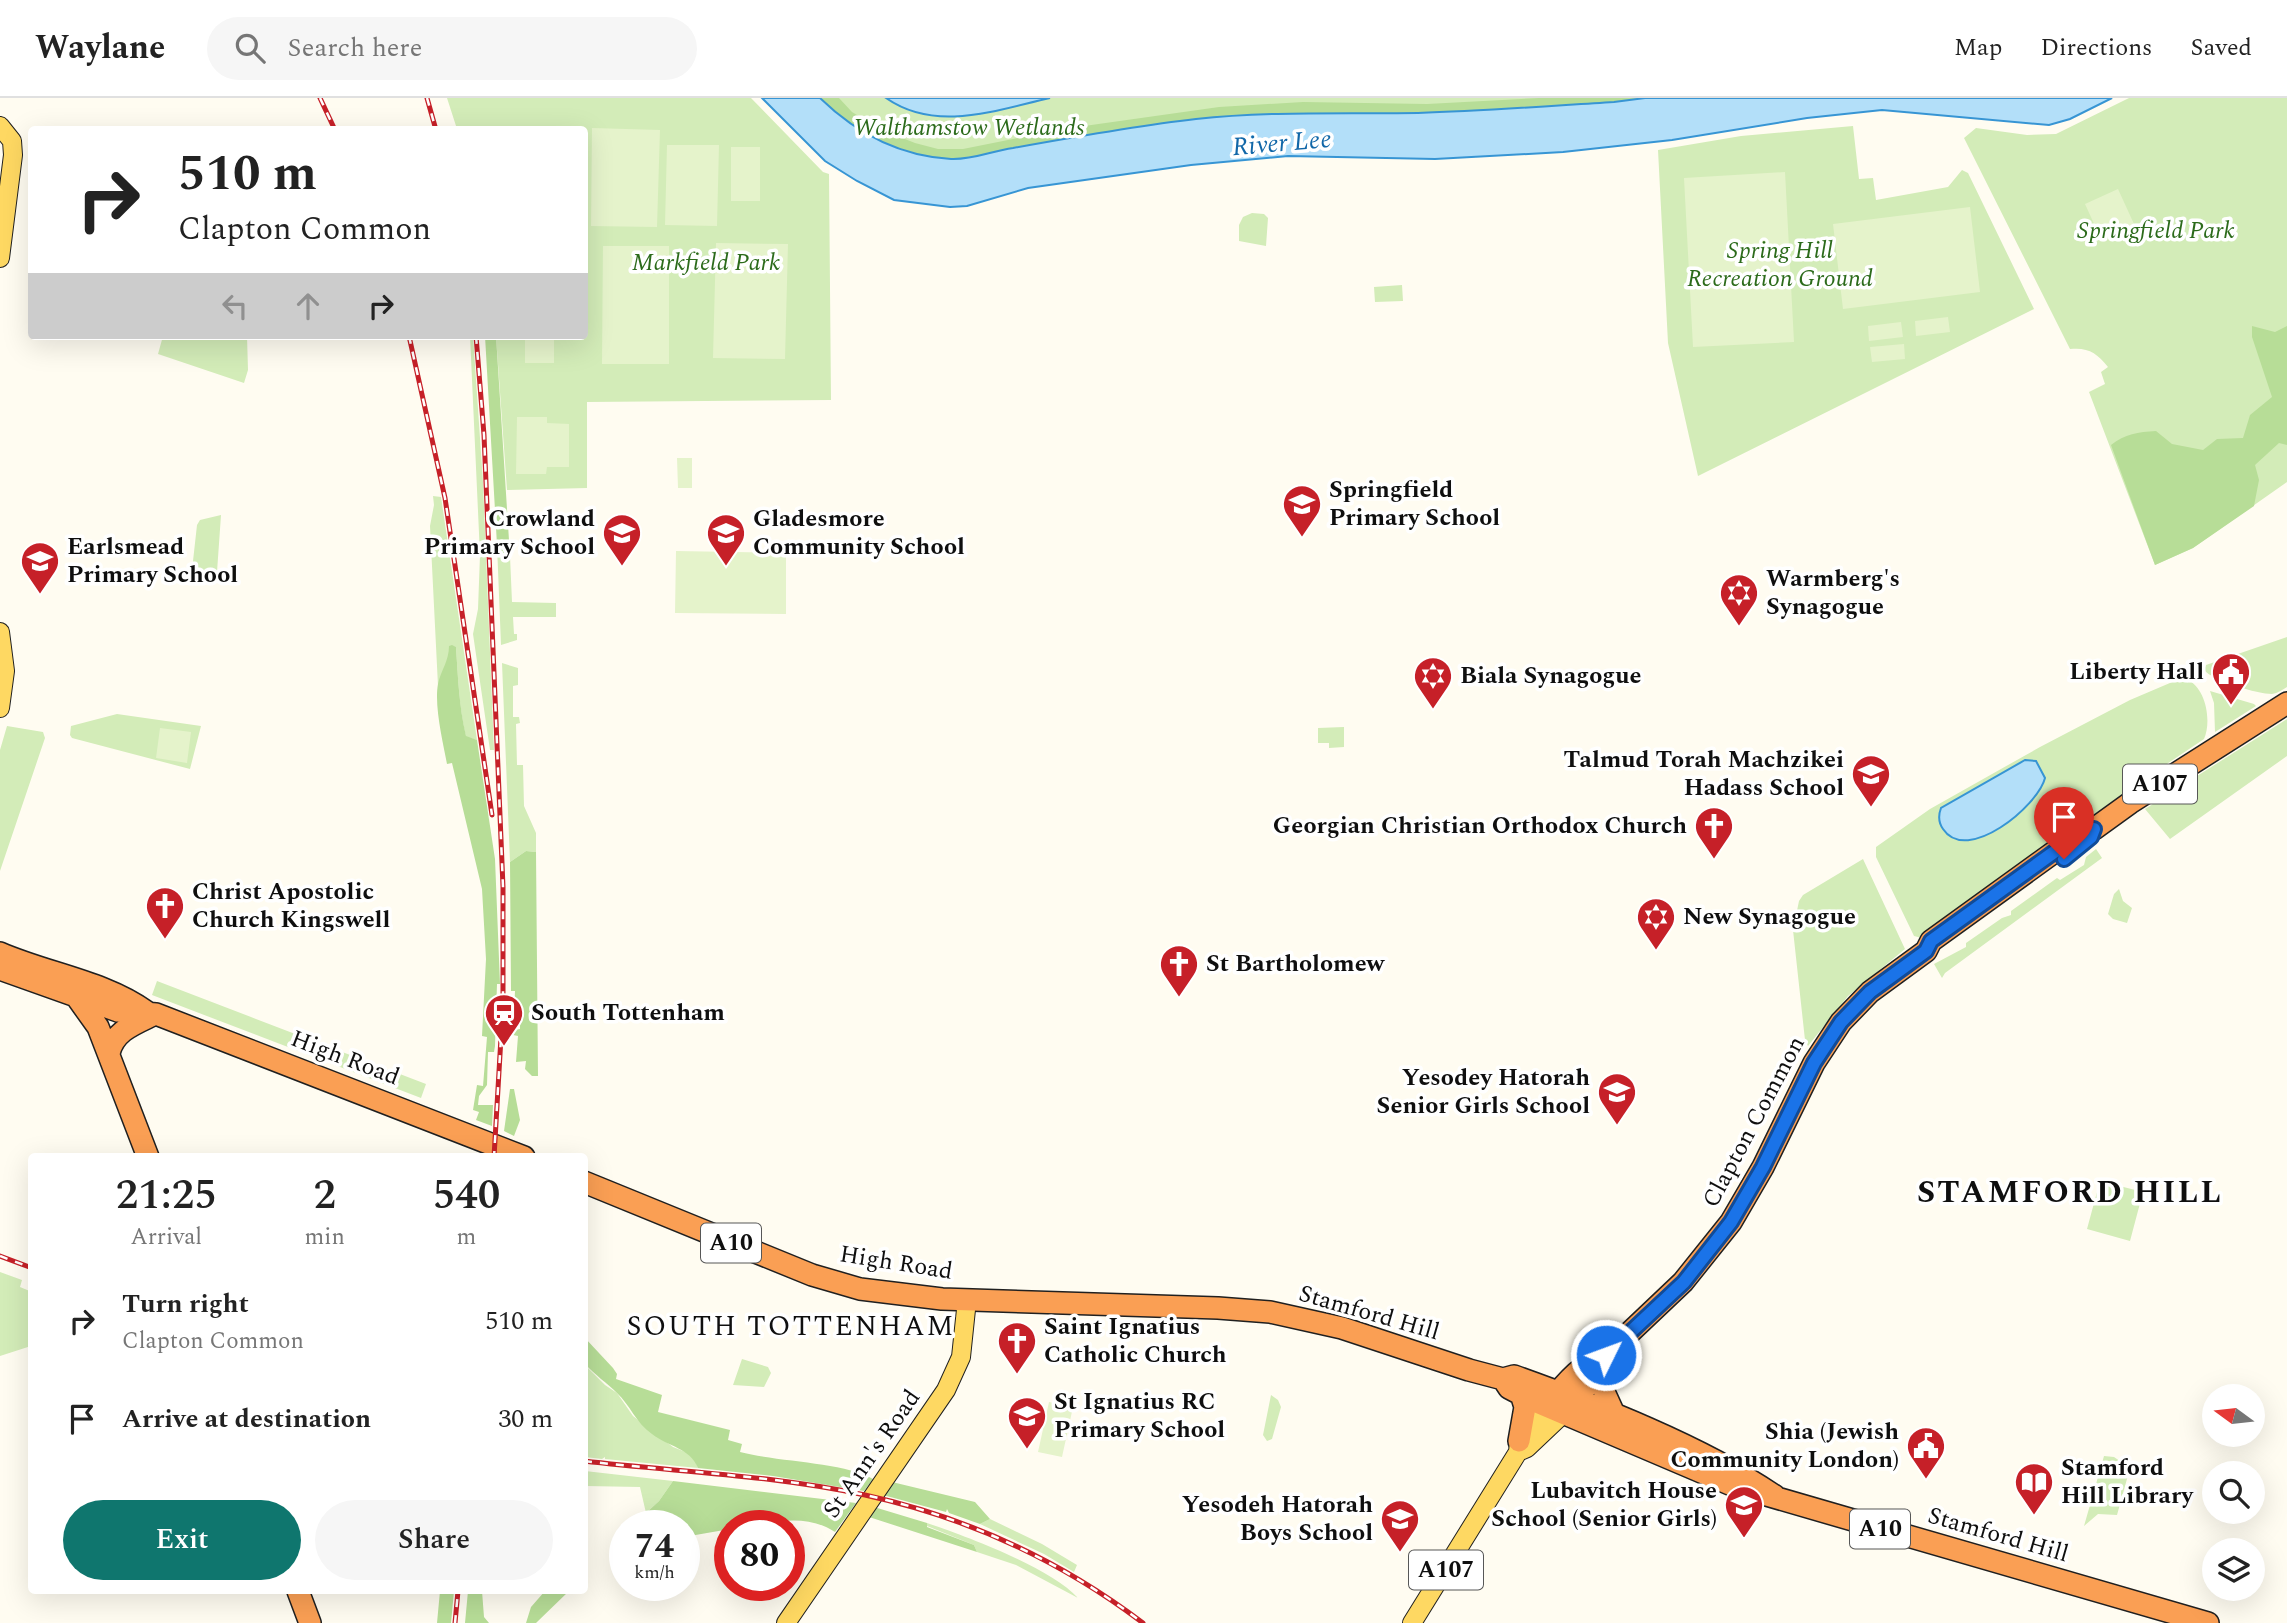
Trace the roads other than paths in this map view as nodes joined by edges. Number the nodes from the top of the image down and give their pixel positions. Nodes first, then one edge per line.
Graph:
1 (0, 126) edge
2 (0, 258) edge
3 (0, 632) edge
4 (2287, 703) edge
5 (0, 708) edge
6 (0, 953) edge
7 (0, 969) edge
8 (52, 973) junction
9 (79, 999) junction
10 (152, 1013) junction
11 (109, 1053) junction
12 (146, 1153) edge
13 (514, 1153) edge
14 (588, 1183) edge
15 (967, 1300) junction
16 (1218, 1308) joint
17 (1599, 1361) junction
18 (1516, 1384) junction
19 (1561, 1403) junction
20 (1615, 1416) junction
21 (1519, 1446) junction
22 (1665, 1448) junction
23 (299, 1594) edge
24 (310, 1623) edge
25 (786, 1623) edge
26 (1412, 1623) edge
27 (2208, 1623) edge

1 - 2 main road
3 - 5 main road
4 - 17 highway, Clapton Common / A107
6 - 8 highway
7 - 9 highway
8 - 9 highway
8 - 10 highway
9 - 10 highway
9 - 11 highway
10 - 11 highway
10 - 13 highway, High Road
11 - 12 highway
14 - 15 highway, High Road / A10
15 - 16 highway, High Road / A10
15 - 25 main road, St Ann's Road
16 - 18 highway, Stamford Hill / A10
17 - 18 highway, A107
17 - 19 highway, Clapton Common / A107
17 - 20 highway
18 - 19 highway, Stamford Hill / A10
18 - 21 highway, A107
19 - 20 highway, Stamford Hill / A10
19 - 21 main road, A107
19 - 22 highway, Stamford Hill / A10
20 - 22 highway, Stamford Hill / A10
21 - 26 main road, A107
22 - 27 highway, Stamford Hill / A10
23 - 24 highway

